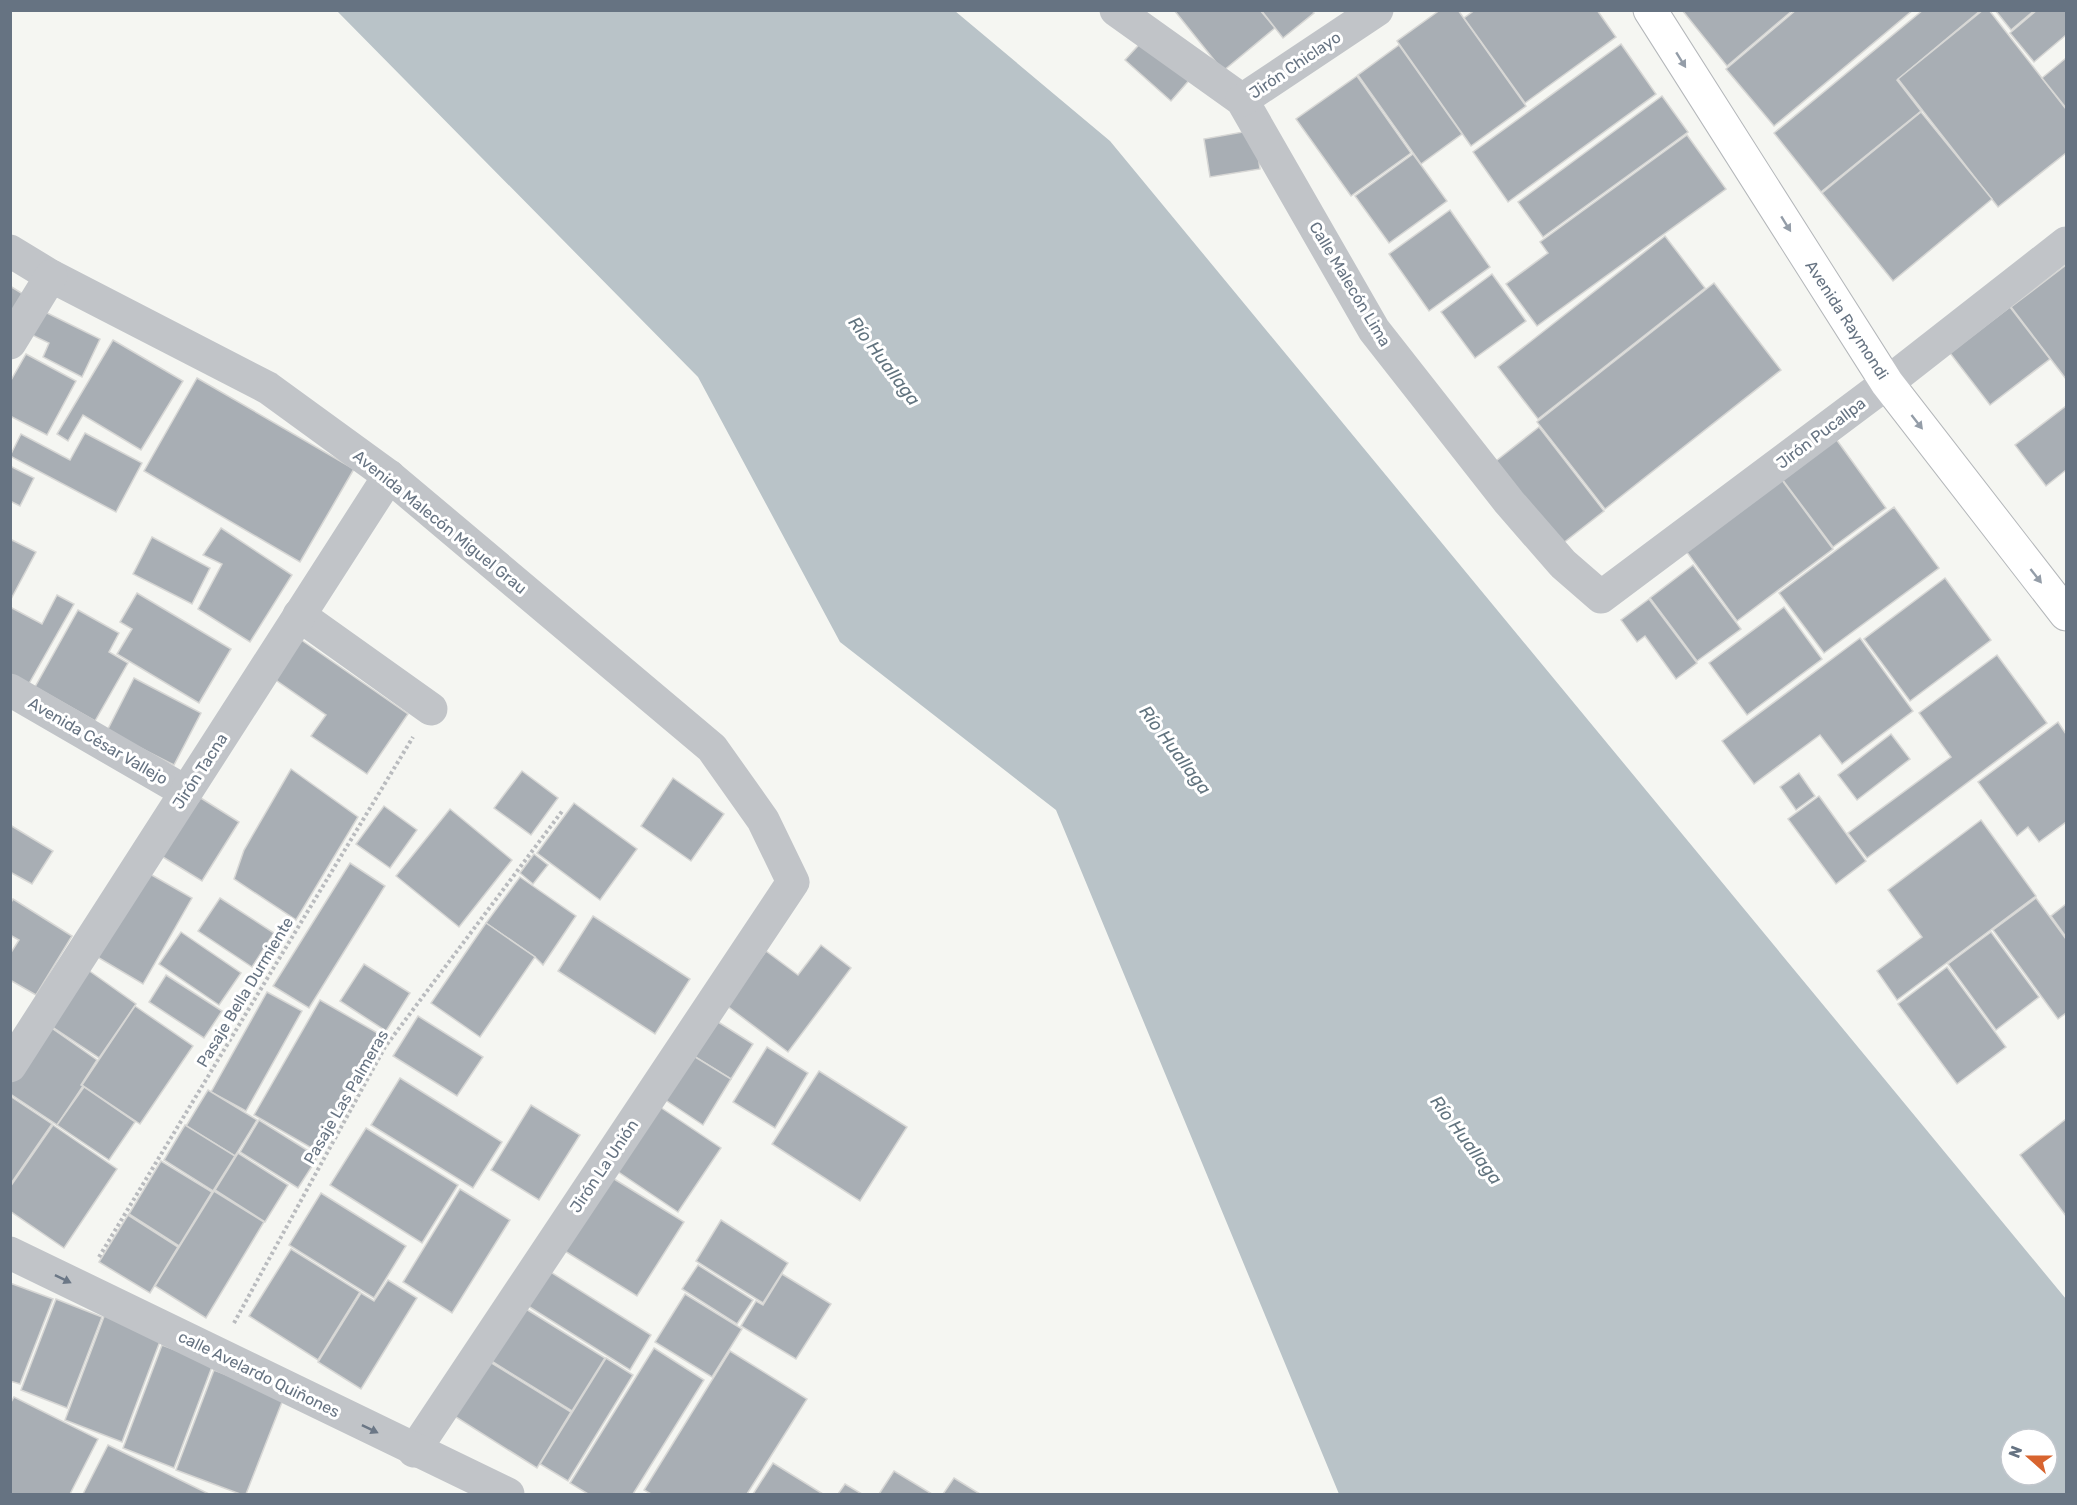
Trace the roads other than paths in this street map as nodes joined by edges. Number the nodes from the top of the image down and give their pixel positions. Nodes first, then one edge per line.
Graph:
1 (1116, 10) edge
2 (1377, 10) edge
3 (1650, 10) edge
4 (1242, 100) junction
5 (2067, 243) edge
6 (10, 251) edge
7 (51, 276) junction
8 (10, 343) edge
9 (1887, 383) junction
10 (389, 476) junction
11 (1601, 597) joint
12 (2067, 614) edge
13 (299, 615) junction
14 (10, 690) edge
15 (431, 709) road end
16 (186, 792) junction
17 (793, 882) joint
18 (10, 1066) edge
19 (10, 1253) edge
20 (414, 1451) junction
21 (508, 1494) edge

1 - 4 street, Calle Malecón Lima
2 - 4 street, Jirón Chiclayo
3 -> 9 highway, Avenida Raymondi
4 - 11 street, Calle Malecón Lima
5 - 9 street, Jirón Pucallpa
6 - 7 street, Avenida Malecón Miguel Grau
7 - 8 street
7 - 10 street, Avenida Malecón Miguel Grau
9 - 11 street, Jirón Pucallpa
9 -> 12 highway, Avenida Raymondi
10 - 13 street, Jirón Tacna
10 - 17 street, Avenida Malecón Miguel Grau
13 - 15 street
13 - 16 street, Jirón Tacna
14 - 16 street, Avenida César Vallejo
16 - 18 street, Jirón Tacna
17 - 20 street, Jirón La Unión
19 -> 20 street, calle Avelardo Quiñones
20 - 21 street, calle Avelardo Quiñones

